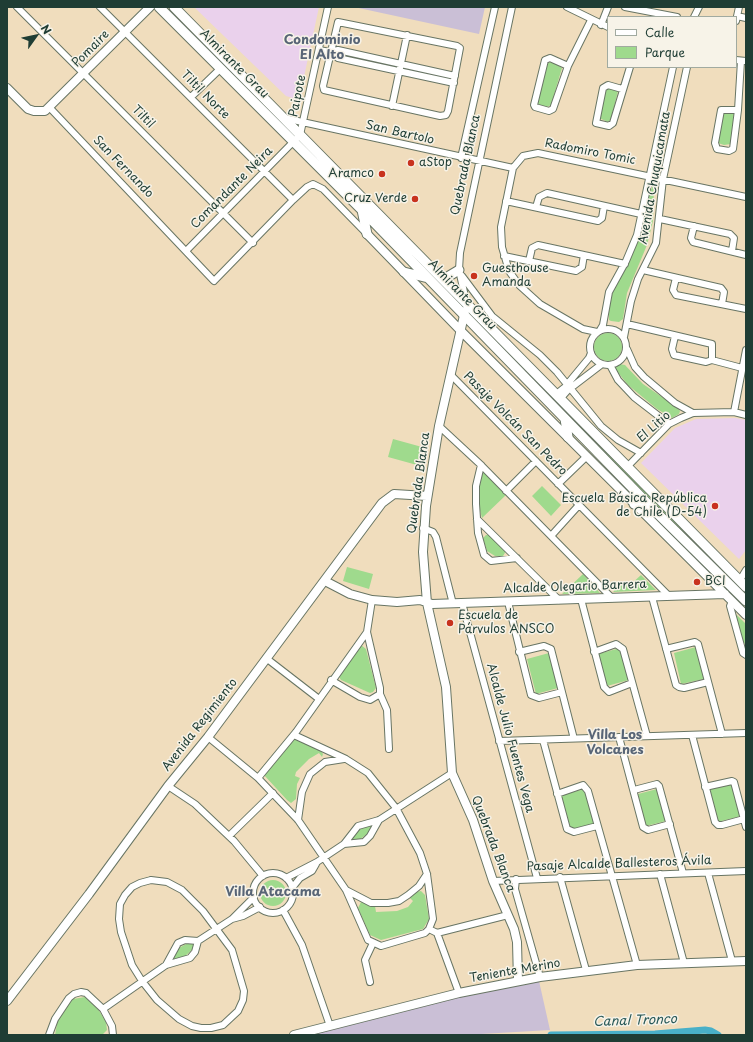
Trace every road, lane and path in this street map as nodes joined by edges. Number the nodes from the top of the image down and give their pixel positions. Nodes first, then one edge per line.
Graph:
1 (17, 7) edge
2 (100, 7) edge
3 (150, 7) edge
4 (159, 7) edge
5 (174, 7) edge
6 (328, 7) edge
7 (495, 7) edge
8 (512, 7) edge
9 (567, 7) edge
10 (608, 7) edge
11 (625, 7) edge
12 (699, 7) edge
13 (638, 8) edge
14 (673, 16) edge
15 (694, 16) edge
16 (591, 20) junction
17 (601, 25) junction
18 (607, 28) edge
19 (125, 32) junction
20 (407, 35) junction
21 (319, 50) junction
22 (330, 52) junction
23 (741, 61) edge
24 (401, 64) junction
25 (568, 66) junction
26 (221, 68) junction
27 (630, 68) edge
28 (674, 68) edge
29 (687, 68) edge
30 (399, 71) junction
31 (84, 74) junction
32 (455, 76) junction
33 (454, 83) junction
34 (7, 88) edge
35 (622, 89) junction
36 (191, 97) junction
37 (392, 106) junction
38 (50, 108) junction
39 (738, 110) junction
40 (283, 118) junction
41 (303, 122) junction
42 (298, 138) junction
43 (461, 158) junction
44 (478, 162) junction
45 (513, 168) junction
46 (264, 171) junction
47 (651, 176) junction
48 (663, 179) junction
49 (746, 197) edge
50 (293, 200) junction
51 (506, 201) junction
52 (604, 206) junction
53 (536, 207) junction
54 (361, 209) junction
55 (223, 212) junction
56 (641, 214) junction
57 (660, 219) junction
58 (694, 226) junction
59 (367, 234) junction
60 (253, 243) junction
61 (186, 251) junction
62 (732, 251) junction
63 (584, 255) junction
64 (746, 255) edge
65 (504, 256) junction
66 (529, 261) junction
67 (625, 264) junction
68 (459, 270) junction
69 (643, 270) junction
70 (404, 272) junction
71 (429, 278) junction
72 (676, 278) junction
73 (444, 279) junction
74 (466, 303) junction
75 (722, 304) junction
76 (746, 309) edge
77 (465, 316) junction
78 (628, 324) junction
79 (583, 329) junction
80 (461, 331) junction
81 (598, 331) junction
82 (674, 336) junction
83 (624, 337) junction
84 (591, 341) junction
85 (627, 349) junction
86 (746, 350) edge
87 (591, 353) junction
88 (712, 360) junction
89 (602, 364) junction
90 (610, 365) junction
91 (742, 368) junction
92 (451, 375) junction
93 (569, 386) junction
94 (558, 397) junction
95 (734, 412) junction
96 (694, 413) junction
97 (746, 415) edge
98 (565, 419) junction
99 (670, 424) junction
100 (439, 426) junction
101 (568, 437) junction
102 (641, 453) junction
103 (587, 456) junction
104 (536, 461) junction
105 (481, 465) junction
106 (628, 466) junction
107 (558, 484) junction
108 (506, 491) junction
109 (427, 496) junction
110 (634, 504) junction
111 (579, 505) junction
112 (650, 506) junction
113 (477, 518) junction
114 (423, 528) junction
115 (551, 536) junction
116 (517, 558) junction
117 (746, 570) edge
118 (325, 581) junction
119 (743, 583) edge
120 (732, 587) junction
121 (725, 594) junction
122 (669, 596) junction
123 (652, 597) junction
124 (612, 598) junction
125 (581, 599) junction
126 (372, 600) junction
127 (559, 600) junction
128 (732, 601) junction
129 (746, 601) edge
130 (508, 602) junction
131 (426, 603) junction
132 (462, 603) junction
133 (453, 604) junction
134 (746, 615) edge
135 (367, 632) junction
136 (666, 649) junction
137 (520, 652) junction
138 (594, 652) junction
139 (746, 655) edge
140 (266, 658) junction
141 (331, 680) junction
142 (708, 682) junction
143 (632, 684) junction
144 (562, 692) junction
145 (380, 694) junction
146 (319, 699) junction
147 (746, 733) edge
148 (722, 734) junction
149 (294, 735) junction
150 (692, 735) junction
151 (647, 736) junction
152 (208, 737) junction
153 (619, 737) junction
154 (574, 738) junction
155 (543, 740) junction
156 (499, 741) junction
157 (389, 749) dead end
158 (346, 759) junction
159 (452, 773) junction
160 (258, 778) junction
161 (168, 786) junction
162 (705, 787) junction
163 (634, 790) junction
164 (273, 793) junction
165 (557, 794) junction
166 (396, 808) junction
167 (744, 819) junction
168 (298, 820) junction
169 (379, 820) junction
170 (670, 824) junction
171 (597, 826) junction
172 (746, 827) edge
173 (229, 836) junction
174 (344, 844) junction
175 (324, 856) junction
176 (317, 862) junction
177 (746, 871) edge
178 (708, 873) junction
179 (427, 874) junction
180 (660, 874) junction
181 (683, 874) junction
182 (263, 876) junction
183 (612, 876) junction
184 (560, 877) junction
185 (286, 878) junction
186 (537, 878) junction
187 (516, 879) junction
188 (493, 881) junction
189 (292, 888) junction
190 (346, 890) junction
191 (254, 898) junction
192 (260, 907) junction
193 (283, 910) junction
194 (508, 915) junction
195 (232, 919) junction
196 (217, 929) junction
197 (429, 929) junction
198 (437, 933) junction
199 (198, 941) junction
200 (373, 943) junction
201 (732, 961) junction
202 (746, 961) edge
203 (684, 963) junction
204 (166, 965) junction
205 (637, 965) junction
206 (586, 970) junction
207 (540, 977) junction
208 (142, 981) junction
209 (518, 981) junction
210 (370, 982) dead end
211 (459, 994) junction
212 (7, 1001) edge
213 (103, 1009) junction
214 (330, 1026) junction
215 (50, 1035) edge
216 (113, 1035) edge
217 (294, 1035) edge

1 - 31 street, Tiltil
2 - 19 street, Tiltil Norte
3 - 19 street, Pomaire
4 - 26 main road, Almirante Grau
5 - 40 main road, Almirante Grau
6 - 21 street, Paipote
7 - 43 street
8 - 44 street, Quebrada Blanca
9 - 16 street
10 - 17 street
11 - 13 street
12 - 15 street
13 - 14 street
16 - 17 street
16 - 25 street
17 - 18 street
19 - 31 street, Pomaire
19 - 36 street, Tiltil Norte
20 - 22 street
20 - 24 street
20 - 32 street
21 - 22 street
21 - 41 street, Paipote
22 - 24 street
22 - 30 street
22 - 37 street
23 - 39 street
24 - 30 street
24 - 32 street
25 - 25 street
26 - 36 street
26 - 42 main road, Almirante Grau
27 - 35 street
28 - 47 street, Avenida Chuquicamata
29 - 48 street, Avenida Chuquicamata
30 - 33 street
30 - 37 street
31 - 38 street, Pomaire
31 - 55 street, Tiltil
32 - 33 street
33 - 37 street
34 - 38 street
35 - 35 street
36 - 46 street, Tiltil Norte
38 - 61 street, San Fernando
39 - 39 street
40 - 41 street, San Bartolo
40 - 42 main road, Almirante Grau
41 - 42 street, Paipote
41 - 43 street, San Bartolo
42 - 46 street, Comandante Neira
42 - 54 main road, Almirante Grau
42 - 73 main road, Almirante Grau
43 - 44 street, San Bartolo
44 - 45 street, San Bartolo
44 - 68 street, Quebrada Blanca
45 - 47 street, Radomiro Tomic
45 - 51 street
46 - 50 street, Tiltil Norte
46 - 55 street, Comandante Neira
47 - 48 street, Radomiro Tomic
47 - 56 street, Avenida Chuquicamata
48 - 49 street, Radomiro Tomic
48 - 57 street, Avenida Chuquicamata
50 - 59 street, Almirante Grau
50 - 60 street
51 - 53 street
51 - 65 street
52 - 53 street
52 - 53 street
52 - 56 street
54 - 59 main road
54 - 71 main road, Almirante Grau
55 - 60 street, Tiltil
55 - 61 street, Comandante Neira
56 - 67 street, Avenida Chuquicamata
57 - 58 street
57 - 69 street, Avenida Chuquicamata
58 - 62 street
58 - 62 street
59 - 70 street, Almirante Grau
60 - 61 street, San Fernando
62 - 64 street
63 - 66 street
63 - 66 street
63 - 67 street
65 - 66 street
65 - 79 street
67 - 81 street, Avenida Chuquicamata
68 - 73 main road
68 - 74 street, Quebrada Blanca
68 - 93 street
69 - 72 street
69 - 78 street, Avenida Chuquicamata
70 - 71 main road
70 - 80 street, Almirante Grau
71 - 77 main road, Almirante Grau
72 - 75 street
72 - 75 street
73 - 74 main road, Almirante Grau
74 - 77 street, Quebrada Blanca
74 - 94 main road, Almirante Grau
75 - 76 street
77 - 80 street, Quebrada Blanca
77 - 98 main road, Almirante Grau
78 - 82 street
78 - 83 street, Avenida Chuquicamata
79 - 81 street
79 - 84 street
80 - 92 street, Quebrada Blanca
80 - 101 street, Almirante Grau
81 - 83 street
81 - 84 street, Avenida Chuquicamata
82 - 88 street
82 - 88 street
83 - 85 street
84 - 87 street
85 - 90 street
85 - 96 street
86 - 91 street
87 - 89 street
87 - 93 street
88 - 91 street
89 - 90 street
89 - 93 street
90 - 99 street
91 - 95 street
92 - 100 street, Quebrada Blanca
92 - 104 street, Pasaje Volcán San Pedro
93 - 94 street
93 - 102 street
94 - 106 main road, Almirante Grau
95 - 96 street, El Litio
95 - 97 street, El Litio
96 - 99 street, El Litio
98 - 101 main road
98 - 112 main road, Almirante Grau
99 - 102 street, El Litio
100 - 105 street
100 - 109 street, Quebrada Blanca
101 - 103 street, Almirante Grau
102 - 106 street, El Litio
103 - 107 street
103 - 110 street, Almirante Grau
104 - 107 street, Pasaje Volcán San Pedro
104 - 108 street
105 - 108 street
105 - 113 street
106 - 119 main road, Almirante Grau
107 - 111 street, Pasaje Volcán San Pedro
108 - 115 street
109 - 114 street, Quebrada Blanca
109 - 118 street, Avenida Regimiento
110 - 112 main road
110 - 121 street, Almirante Grau
111 - 115 street
111 - 122 street, Pasaje Volcán San Pedro
112 - 120 main road, Almirante Grau
113 - 116 street
113 - 116 street
114 - 131 street, Quebrada Blanca
114 - 133 street
115 - 124 street
116 - 127 street
117 - 119 street
118 - 126 street, Alcalde Olegario Barrera
118 - 140 street, Avenida Regimiento
119 - 120 street
120 - 121 street
120 - 129 main road, Almirante Grau
121 - 122 street, Alcalde Olegario Barrera
121 - 128 street, Almirante Grau
122 - 123 street, Alcalde Olegario Barrera
123 - 124 street, Alcalde Olegario Barrera
123 - 136 street
124 - 125 street, Alcalde Olegario Barrera
125 - 127 street, Alcalde Olegario Barrera
125 - 138 street
126 - 131 street, Alcalde Olegario Barrera
126 - 135 street
127 - 130 street, Alcalde Olegario Barrera
128 - 134 street, Almirante Grau
128 - 139 street
130 - 132 street, Alcalde Olegario Barrera
130 - 137 street
131 - 133 street, Alcalde Olegario Barrera
131 - 159 street, Quebrada Blanca
132 - 133 street, Alcalde Olegario Barrera
132 - 156 street, Alcalde Julio Fuentes Vega
135 - 141 street
135 - 145 street
136 - 142 street
136 - 142 street
137 - 144 street
137 - 144 street
138 - 143 street
138 - 143 street
140 - 146 street
140 - 152 street, Avenida Regimiento
141 - 145 street
141 - 146 street
142 - 148 street
143 - 151 street
144 - 154 street
145 - 157 street
146 - 149 street
147 - 148 street
148 - 150 street
149 - 158 street
149 - 160 street
150 - 151 street
150 - 162 street
151 - 153 street
152 - 160 street
152 - 161 street, Avenida Regimiento
153 - 154 street
153 - 163 street
154 - 155 street
155 - 156 street
155 - 165 street
156 - 186 street, Alcalde Julio Fuentes Vega
158 - 166 street
158 - 168 street
159 - 166 street
159 - 188 street, Quebrada Blanca
160 - 164 street
161 - 173 street
161 - 212 street, Avenida Regimiento
162 - 167 street
162 - 167 street
163 - 170 street
163 - 170 street
164 - 168 street
164 - 173 street
165 - 171 street
165 - 171 street
166 - 169 street
166 - 179 street
167 - 172 street
168 - 175 street
169 - 174 street
169 - 174 street
170 - 181 street
171 - 183 street
173 - 182 street
174 - 175 street
175 - 176 street
175 - 190 street
176 - 185 street
176 - 189 street
177 - 178 street, Pasaje Alcalde Ballesteros Ávila
178 - 181 street, Pasaje Alcalde Ballesteros Ávila
178 - 201 street
179 - 190 street
179 - 197 street
180 - 181 street, Pasaje Alcalde Ballesteros Ávila
180 - 183 street, Pasaje Alcalde Ballesteros Ávila
180 - 203 street
182 - 185 street
182 - 191 street
183 - 184 street, Pasaje Alcalde Ballesteros Ávila
183 - 205 street
184 - 186 street, Pasaje Alcalde Ballesteros Ávila
184 - 206 street
185 - 189 street
186 - 187 street, Pasaje Alcalde Ballesteros Ávila
187 - 188 street, Pasaje Alcalde Ballesteros Ávila
187 - 207 street
188 - 194 street, Quebrada Blanca
189 - 193 street
190 - 200 street
191 - 192 street
191 - 195 street
192 - 193 street
192 - 195 street
193 - 214 street
194 - 198 street
194 - 209 street, Quebrada Blanca
195 - 196 street
196 - 199 street
196 - 208 street
196 - 208 street
197 - 198 street
197 - 200 street
198 - 211 street
199 - 204 street
199 - 204 street
200 - 210 street
201 - 202 street, Teniente Merino
201 - 203 street, Teniente Merino
203 - 205 street, Teniente Merino
204 - 208 street
205 - 206 street, Teniente Merino
206 - 207 street, Teniente Merino
207 - 209 street, Teniente Merino
208 - 213 street
209 - 211 street, Teniente Merino
211 - 214 street, Teniente Merino
213 - 215 street
213 - 216 street
214 - 217 street, Teniente Merino

